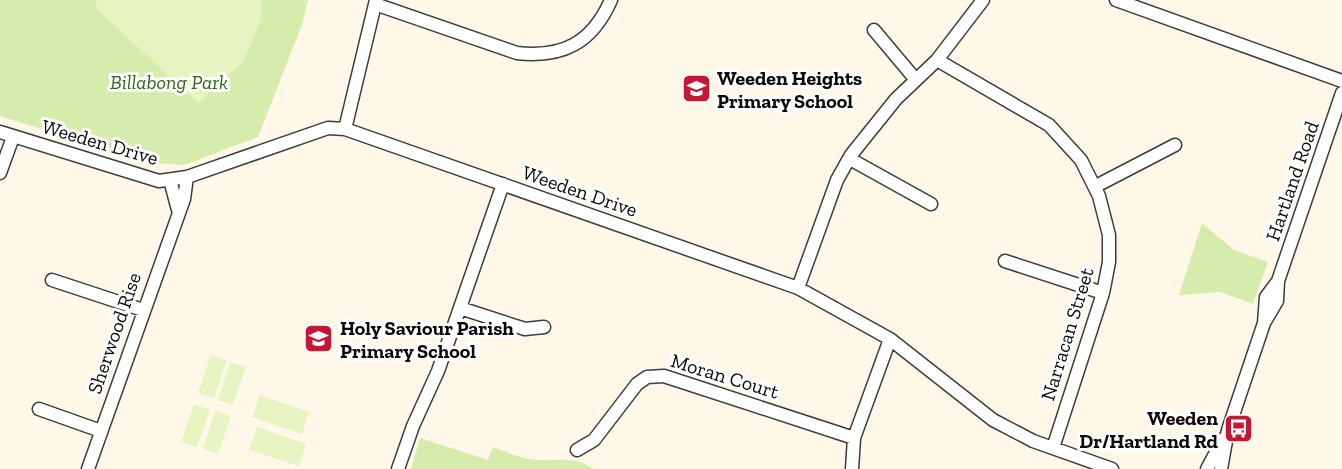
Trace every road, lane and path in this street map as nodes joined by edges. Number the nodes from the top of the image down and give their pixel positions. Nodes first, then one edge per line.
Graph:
1 (611, 0) edge
2 (983, 0) edge
3 (1116, 0) edge
4 (375, 2) edge
5 (874, 30) dead end
6 (938, 60) junction
7 (915, 80) junction
8 (1342, 81) edge
9 (1342, 93) edge
10 (345, 129) junction
11 (0, 132) edge
12 (13, 137) junction
13 (1175, 145) dead end
14 (849, 159) junction
15 (0, 173) edge
16 (187, 177) junction
17 (170, 180) junction
18 (503, 184) junction
19 (1096, 186) junction
20 (931, 204) dead end
21 (178, 210) junction
22 (1005, 261) dead end
23 (52, 280) dead end
24 (798, 288) junction
25 (1103, 293) junction
26 (460, 308) junction
27 (143, 310) junction
28 (544, 327) dead end
29 (890, 339) junction
30 (39, 409) dead end
31 (1228, 430) junction
32 (101, 431) junction
33 (855, 438) junction
34 (1053, 448) junction
35 (577, 450) dead end
36 (88, 469) edge
37 (398, 469) edge
38 (852, 469) edge
39 (1112, 469) edge
40 (1207, 469) edge
41 (1221, 469) edge

1 - 4 street
2 - 6 street
3 - 8 street
4 - 10 street
5 - 7 street
6 - 7 street
6 - 19 street, Narracan Street
7 - 14 street
9 - 31 street, Hartland Road
10 - 16 street, Weeden Drive
10 - 18 street, Weeden Drive
11 - 12 street, Weeden Drive
12 - 15 street
12 - 17 street, Weeden Drive
13 - 19 street
14 - 20 street
14 - 24 street
16 - 17 street, Weeden Drive
16 - 21 street, Sherwood Rise
17 - 21 street
18 - 24 street, Weeden Drive
18 - 26 street
19 - 25 street, Narracan Street
21 - 27 street, Sherwood Rise
22 - 25 street
23 - 27 street
24 - 29 street, Weeden Drive
25 - 34 street, Narracan Street
26 - 28 street
26 - 37 street
27 - 32 street, Sherwood Rise
29 - 33 street
29 - 34 street, Weeden Drive
30 - 32 street
31 - 40 street, Hartland Road
31 - 41 street, Hartland Road
32 - 36 street, Sherwood Rise
33 - 35 street, Moran Court
33 - 38 street
34 - 39 street, Weeden Drive

